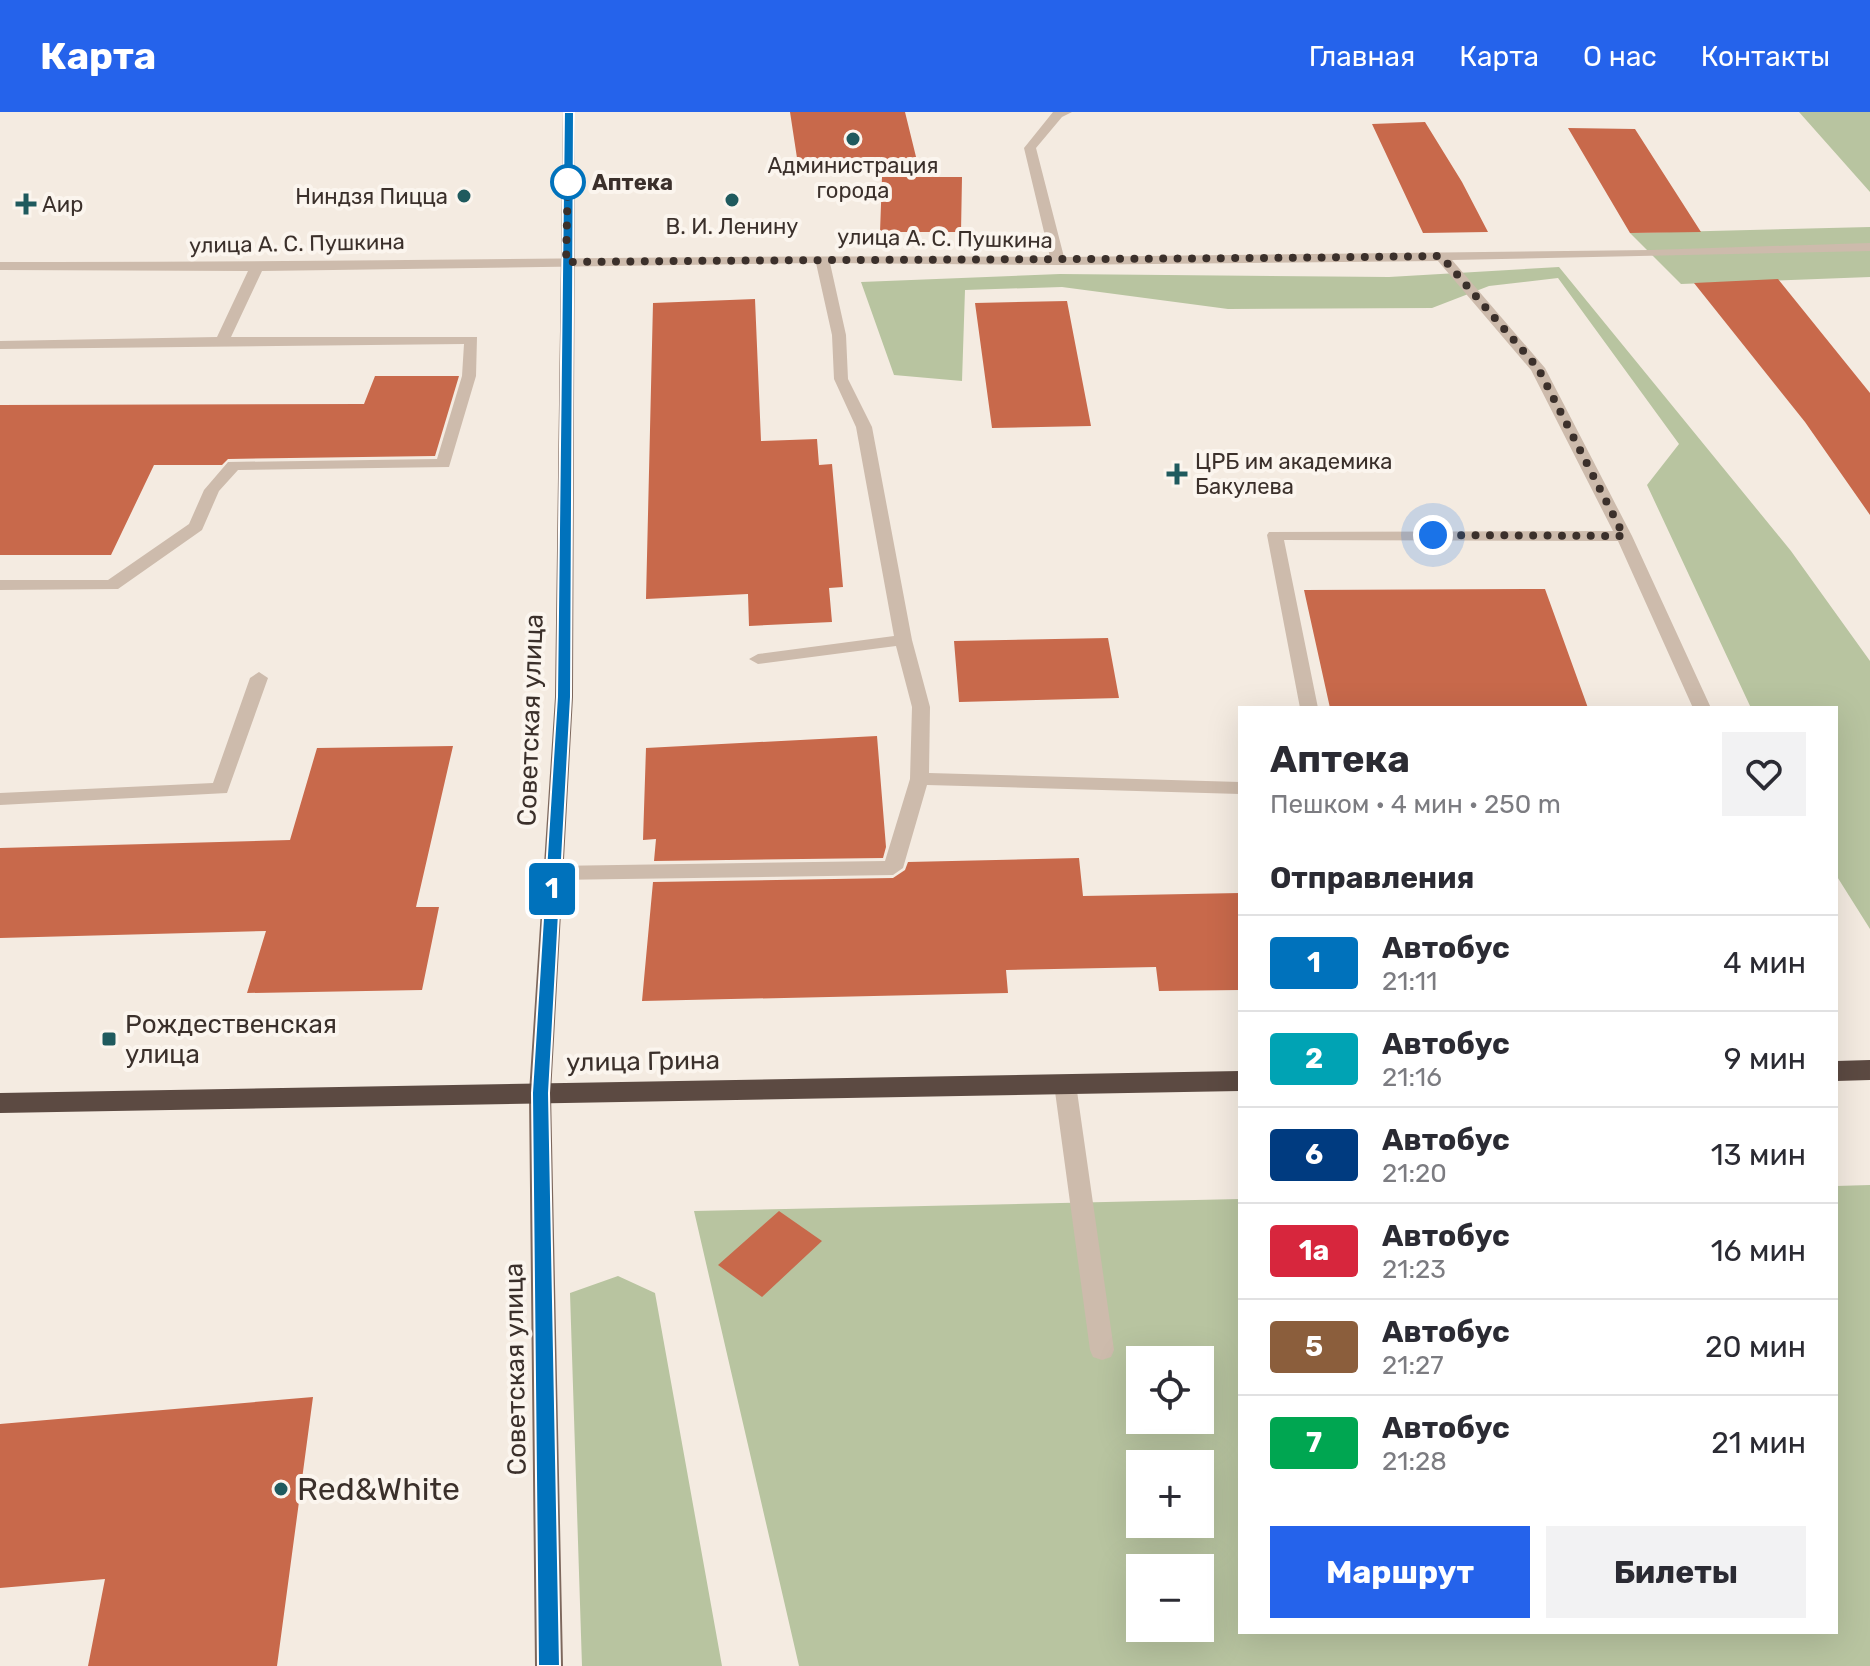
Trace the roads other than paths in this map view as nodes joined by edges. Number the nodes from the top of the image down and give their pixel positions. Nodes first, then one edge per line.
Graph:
1 (569, 112) edge
2 (1066, 112) edge
3 (1870, 247) edge
4 (1441, 256) junction
5 (822, 259) junction
6 (1058, 261) junction
7 (566, 262) junction
8 (0, 266) edge
9 (257, 267) junction
10 (222, 341) junction
11 (0, 345) edge
12 (1624, 536) junction
13 (0, 585) edge
14 (903, 640) junction
15 (758, 659) dead end
16 (259, 678) dead end
17 (1309, 706) edge
18 (1701, 706) edge
19 (919, 779) junction
20 (1238, 788) edge
21 (0, 799) edge
22 (553, 873) junction
23 (1870, 1070) edge
24 (1838, 1071) edge
25 (1238, 1081) edge
26 (1065, 1084) junction
27 (540, 1093) junction
28 (0, 1103) edge
29 (1102, 1350) dead end
30 (549, 1666) edge

1 - 7 main road, Советская улица
2 - 6 street
3 - 4 street, улица А. С. Пушкина
4 - 6 street, улица А. С. Пушкина
4 - 12 street
5 - 6 street, улица А. С. Пушкина
5 - 7 street, улица А. С. Пушкина
5 - 14 street
7 - 9 street, улица А. С. Пушкина
7 - 22 main road, Советская улица
8 - 9 street, улица А. С. Пушкина
9 - 10 street
10 - 11 street
10 - 13 street
12 - 17 street
12 - 18 street
14 - 15 street
14 - 19 street
16 - 21 street
19 - 20 street
19 - 22 street
22 - 27 main road, Советская улица
23 - 24 highway
25 - 26 highway, улица Грина
26 - 27 highway, улица Грина
26 - 29 street
27 - 28 highway, улица Грина
27 - 30 main road, Советская улица

